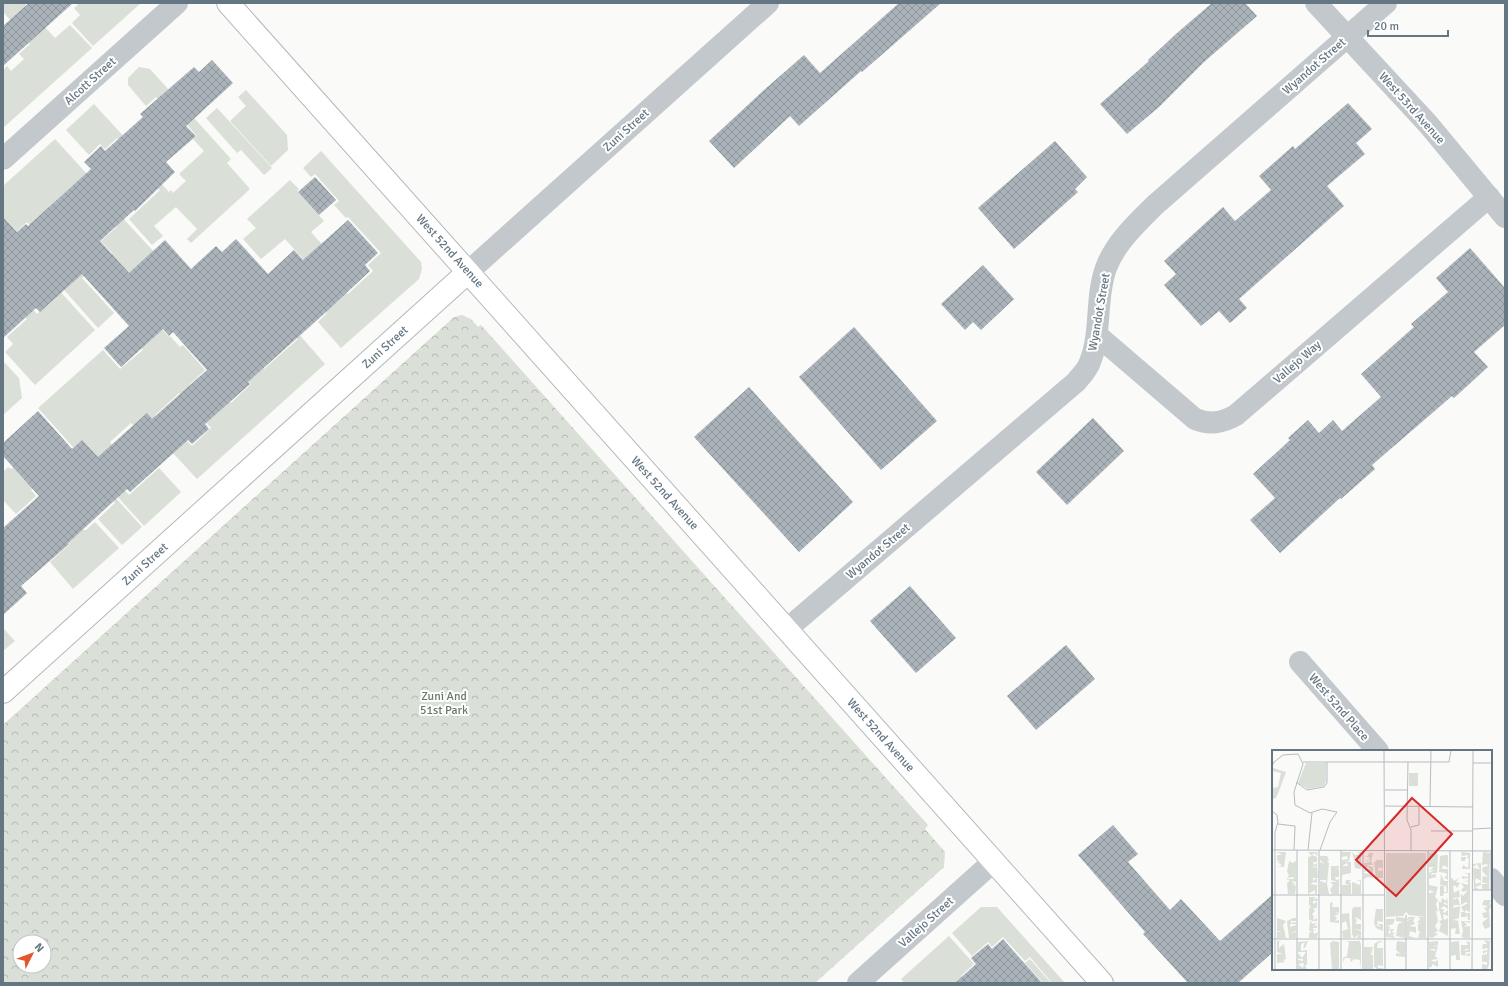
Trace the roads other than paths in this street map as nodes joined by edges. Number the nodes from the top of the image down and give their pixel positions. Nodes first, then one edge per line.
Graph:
1 (177, 3) edge
2 (228, 3) edge
3 (768, 3) edge
4 (1316, 3) edge
5 (1386, 3) edge
6 (1347, 38) junction
7 (3, 160) edge
8 (1488, 197) junction
9 (1505, 217) edge
10 (468, 272) junction
11 (1097, 335) junction
12 (787, 629) junction
13 (1300, 662) dead end
14 (3, 692) edge
15 (1377, 750) edge
16 (994, 861) junction
17 (1492, 880) edge
18 (1505, 895) edge
19 (858, 983) edge
20 (1102, 983) edge

1 - 7 street, Alcott Street
2 - 10 street, West 52nd Avenue
3 - 10 street, Zuni Street
4 - 6 street, West 53rd Avenue
5 - 6 street, Wyandot Street
6 - 8 street, West 53rd Avenue
6 - 11 street, Wyandot Street
8 - 9 street, West 53rd Avenue
8 - 11 street, Vallejo Way
10 - 12 street, West 52nd Avenue
10 - 14 street, Zuni Street
11 - 12 street, Wyandot Street
12 - 16 street, West 52nd Avenue
13 - 15 street, West 52nd Place
16 - 19 street, Vallejo Street
16 - 20 street, West 52nd Avenue
17 - 18 street

